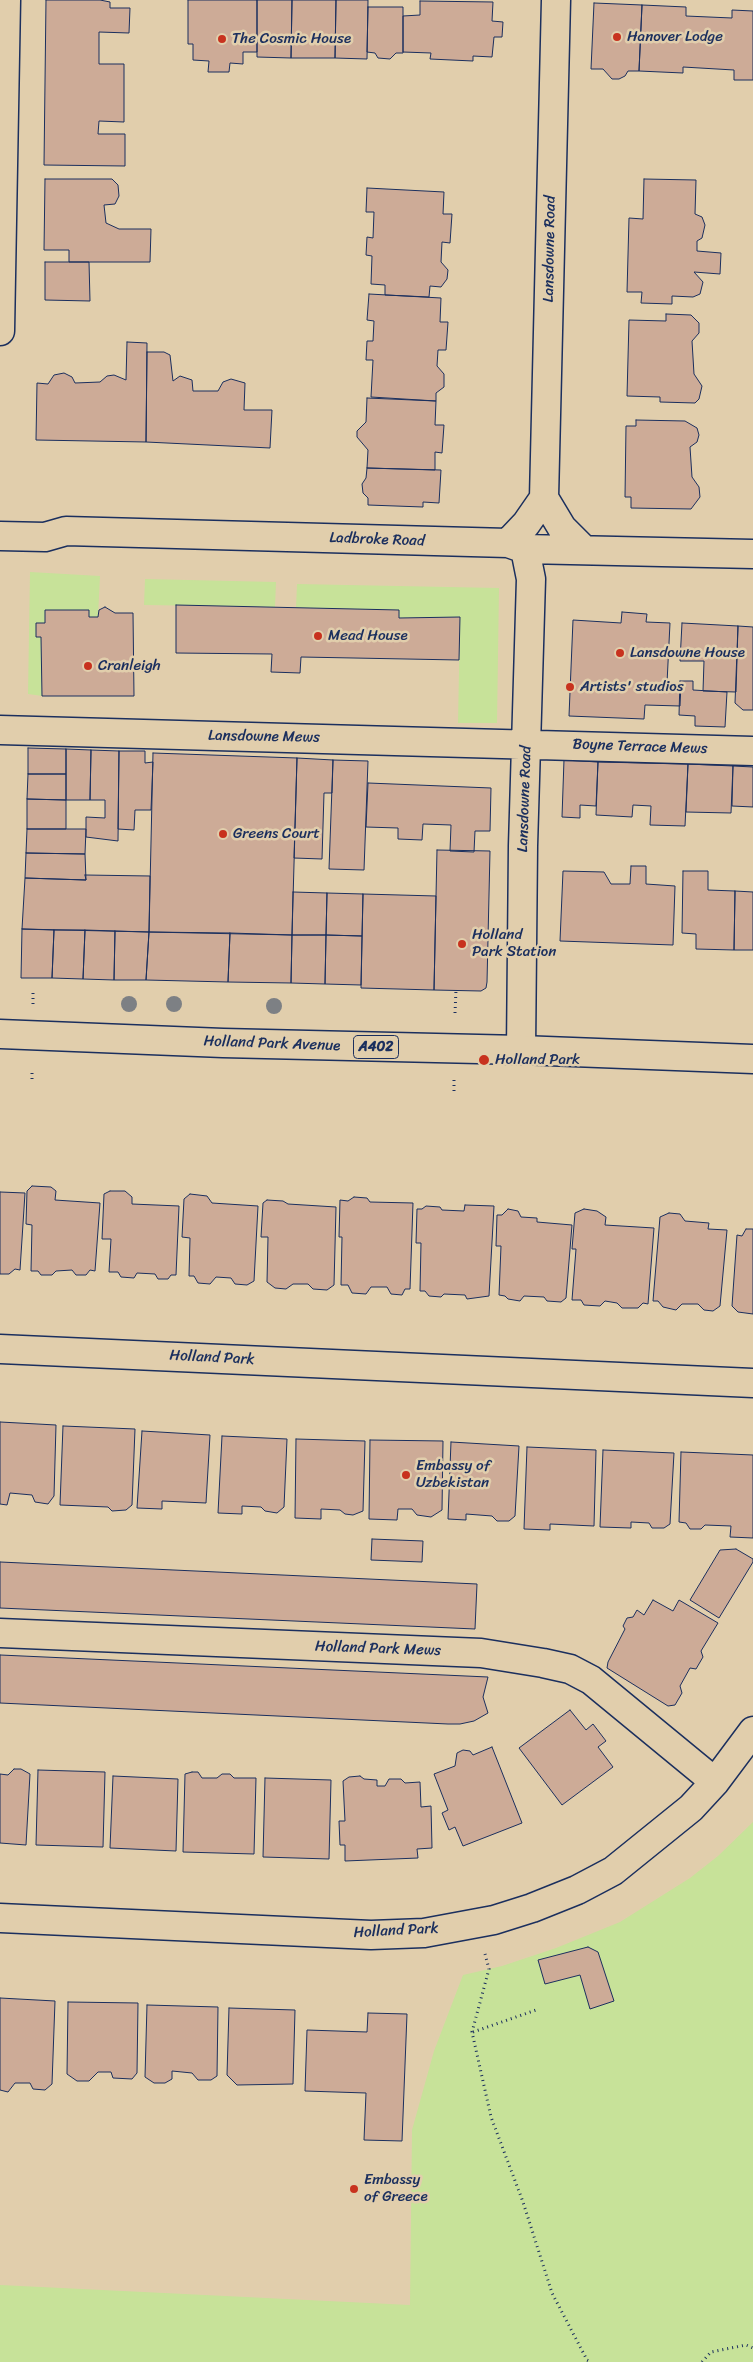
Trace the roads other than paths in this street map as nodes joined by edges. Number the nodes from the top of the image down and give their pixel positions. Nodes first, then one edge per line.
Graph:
1 (6, 0) edge
2 (556, 0) edge
3 (0, 330) edge
4 (544, 498) junction
5 (0, 536) edge
6 (517, 546) junction
7 (584, 550) junction
8 (753, 554) edge
9 (0, 730) edge
10 (527, 743) junction
11 (753, 751) edge
12 (0, 1034) edge
13 (521, 1050) junction
14 (753, 1059) edge
15 (0, 1349) edge
16 (753, 1383) edge
17 (0, 1633) edge
18 (753, 1731) edge
19 (715, 1782) junction
20 (0, 1918) edge

1 - 3 street
2 - 4 street, Lansdowne Road
4 - 6 street
4 - 7 street
5 - 6 street, Ladbroke Road
6 - 7 street, Ladbroke Road
6 - 10 street, Lansdowne Road
7 - 8 street, Ladbroke Road
9 - 10 street, Lansdowne Mews
10 - 11 street, Boyne Terrace Mews
10 - 13 street, Lansdowne Road
12 - 13 street, Holland Park Avenue / A402
13 - 14 street, Holland Park Avenue / A402
15 - 16 street, Holland Park
17 - 19 street, Holland Park Mews
18 - 19 street, Holland Park
19 - 20 street, Holland Park

